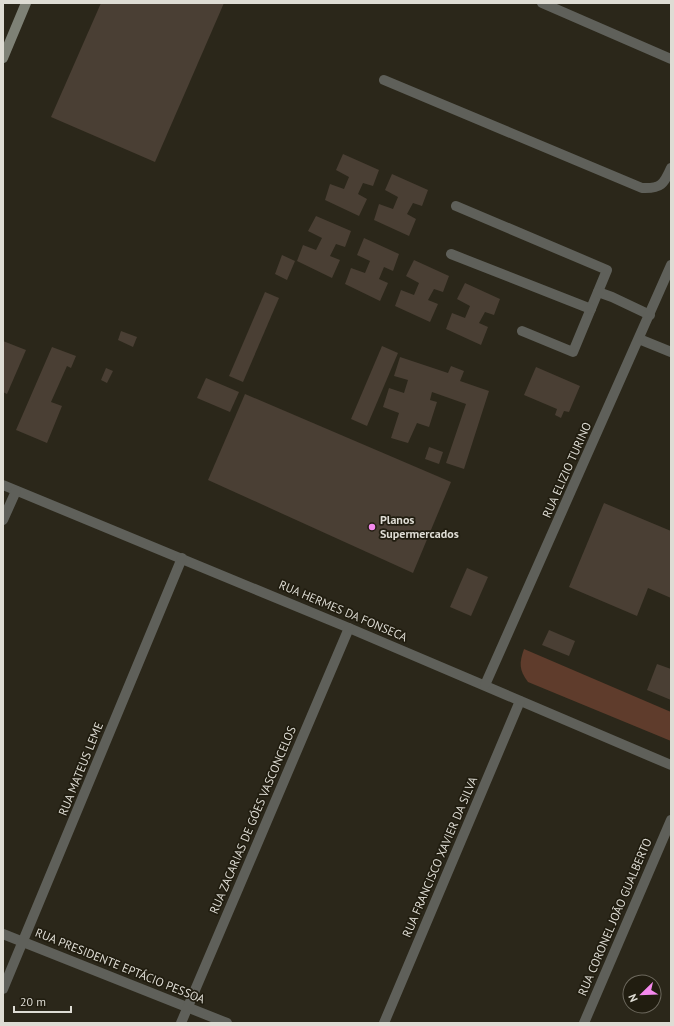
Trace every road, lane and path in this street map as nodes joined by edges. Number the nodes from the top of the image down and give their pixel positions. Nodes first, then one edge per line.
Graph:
1 (26, 3) edge
2 (542, 3) edge
3 (3, 58) edge
4 (671, 59) edge
5 (384, 80) dead end
6 (671, 168) edge
7 (456, 206) dead end
8 (451, 254) dead end
9 (671, 265) edge
10 (598, 292) junction
11 (591, 310) junction
12 (650, 315) junction
13 (522, 331) dead end
14 (639, 339) junction
15 (671, 352) edge
16 (3, 485) edge
17 (16, 491) junction
18 (3, 520) edge
19 (182, 558) junction
20 (349, 628) junction
21 (485, 685) junction
22 (520, 701) junction
23 (671, 765) edge
24 (671, 820) edge
25 (3, 934) edge
26 (23, 942) junction
27 (3, 989) edge
28 (187, 1007) junction
29 (181, 1023) edge
30 (227, 1023) edge
31 (384, 1023) edge
32 (584, 1023) edge

1 - 3 street
2 - 4 street
5 - 6 street
7 - 10 street
8 - 11 street
9 - 12 street, RUA ELIZIO TURINO
10 - 11 street
10 - 12 street
11 - 13 street
12 - 14 street, RUA ELIZIO TURINO
14 - 15 street
14 - 21 street, RUA ELIZIO TURINO
16 - 17 street, RUA HERMES DA FONSECA
17 - 18 street
17 - 19 street, RUA HERMES DA FONSECA
19 - 20 street, RUA HERMES DA FONSECA
19 - 26 street, RUA MATEUS LEME
20 - 21 street, RUA HERMES DA FONSECA
20 - 28 street, RUA ZACARIAS DE GÓES VASCONCELOS
21 - 22 street, RUA HERMES DA FONSECA
22 - 23 street, RUA HERMES DA FONSECA
22 - 31 street, RUA FRANCISCO XAVIER DA SILVA
24 - 32 street, RUA CORONEL JOÃO GUALBERTO
25 - 26 street, RUA PRESIDENTE EPTÁCIO PESSOA
26 - 27 street, RUA MATEUS LEME
26 - 28 street, RUA PRESIDENTE EPTÁCIO PESSOA
28 - 29 street, RUA ZACARIAS DE GÓES VASCONCELOS
28 - 30 street, RUA PRESIDENTE EPTÁCIO PESSOA

